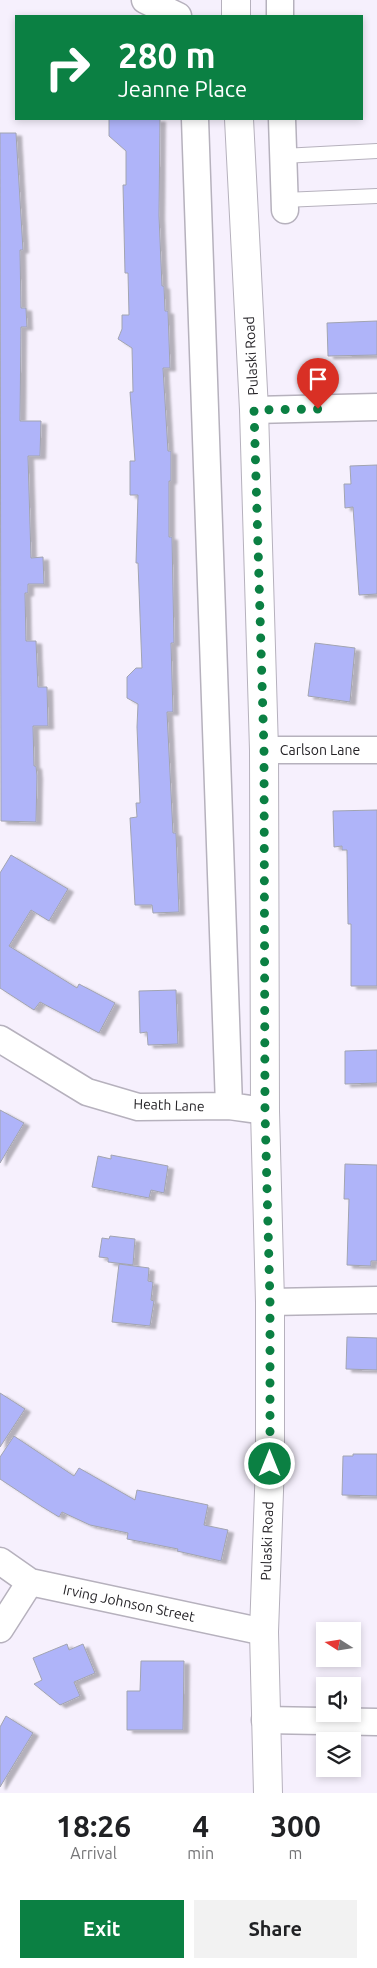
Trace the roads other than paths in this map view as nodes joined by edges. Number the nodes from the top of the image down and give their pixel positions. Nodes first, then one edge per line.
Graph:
1 (145, 0) edge
2 (236, 0) edge
3 (280, 0) edge
4 (176, 15) edge
5 (236, 15) edge
6 (280, 15) edge
7 (195, 120) edge
8 (240, 120) edge
9 (282, 120) edge
10 (377, 151) edge
11 (283, 156) junction
12 (377, 196) edge
13 (285, 205) joint
14 (377, 408) edge
15 (254, 410) junction
16 (264, 750) junction
17 (377, 750) edge
18 (0, 1039) edge
19 (229, 1106) junction
20 (265, 1111) junction
21 (377, 1300) edge
22 (270, 1302) junction
23 (0, 1561) edge
24 (30, 1582) junction
25 (0, 1629) edge
26 (264, 1632) junction
27 (265, 1720) junction
28 (377, 1722) edge
29 (268, 1793) edge

1 - 4 street
2 - 5 main road
3 - 6 street
7 - 19 street
8 - 15 main road, Pulaski Road
9 - 11 street
10 - 11 lane
11 - 13 street
12 - 13 lane
14 - 15 street
15 - 16 main road, Pulaski Road
16 - 17 street, Carlson Lane
16 - 20 main road, Pulaski Road
18 - 19 street, Heath Lane
19 - 20 street, Heath Lane
20 - 22 main road, Pulaski Road
21 - 22 street
22 - 26 main road, Pulaski Road
23 - 24 street, Irving Johnson Street
24 - 25 street
24 - 26 street, Irving Johnson Street
26 - 27 main road, Pulaski Road
27 - 28 street
27 - 29 main road, Pulaski Road

